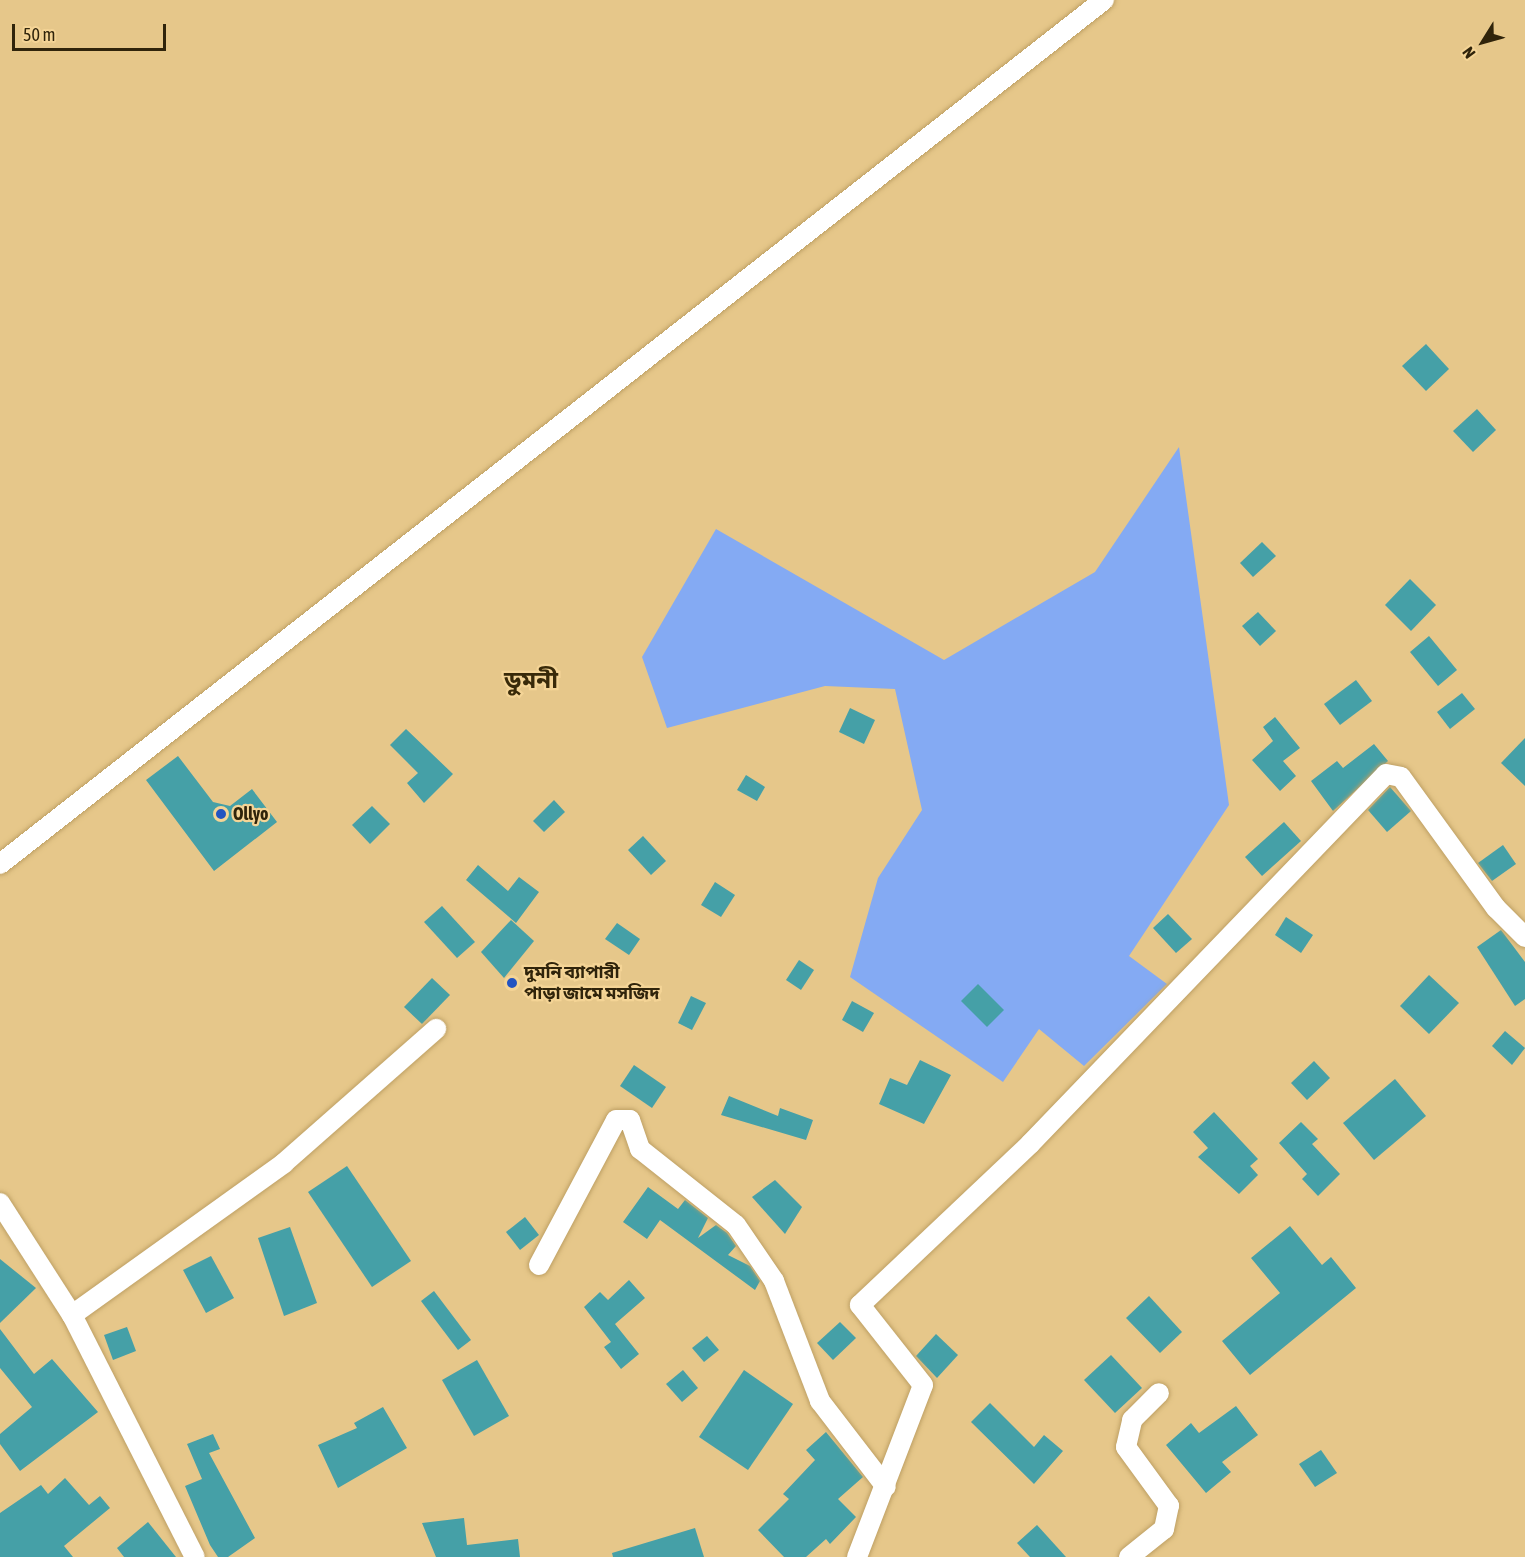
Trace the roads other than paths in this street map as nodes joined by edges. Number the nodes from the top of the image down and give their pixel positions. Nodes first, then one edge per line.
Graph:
1 (1104, 0) edge
2 (0, 864) edge
3 (1525, 936) edge
4 (436, 1029) dead end
5 (0, 1203) edge
6 (539, 1265) dead end
7 (72, 1315) junction
8 (1159, 1393) dead end
9 (886, 1487) junction
10 (195, 1557) edge
11 (857, 1557) edge
12 (1129, 1557) edge

1 - 2 street
3 - 9 street
4 - 7 street
5 - 7 street
6 - 9 street
7 - 10 street
8 - 12 street
9 - 11 street

